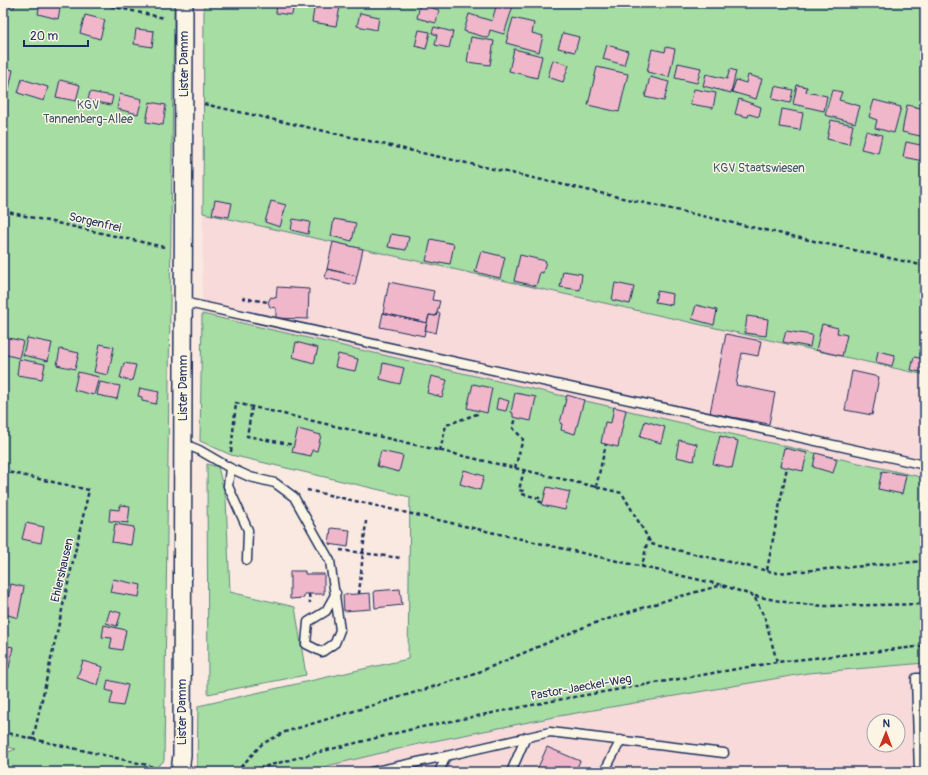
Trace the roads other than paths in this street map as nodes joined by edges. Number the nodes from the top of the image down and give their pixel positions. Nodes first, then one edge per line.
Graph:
1 (184, 3) edge
2 (183, 302) junction
3 (182, 442) junction
4 (925, 466) edge
5 (230, 468) junction
6 (247, 560) dead end
7 (336, 593) junction
8 (925, 678) edge
9 (526, 737) junction
10 (621, 740) junction
11 (724, 753) dead end
12 (446, 756) junction
13 (180, 772) edge
14 (371, 772) edge
15 (439, 772) edge
16 (511, 772) edge
17 (604, 772) edge
18 (919, 772) edge

1 - 2 street, Lister Damm
2 - 3 street, Lister Damm
2 - 4 lane
3 - 5 lane
3 - 13 street, Lister Damm
5 - 6 lane
5 - 7 lane
7 - 7 lane
8 - 18 lane
9 - 10 lane
9 - 12 lane
9 - 16 lane
10 - 11 lane
10 - 17 lane
12 - 14 lane
12 - 15 lane

